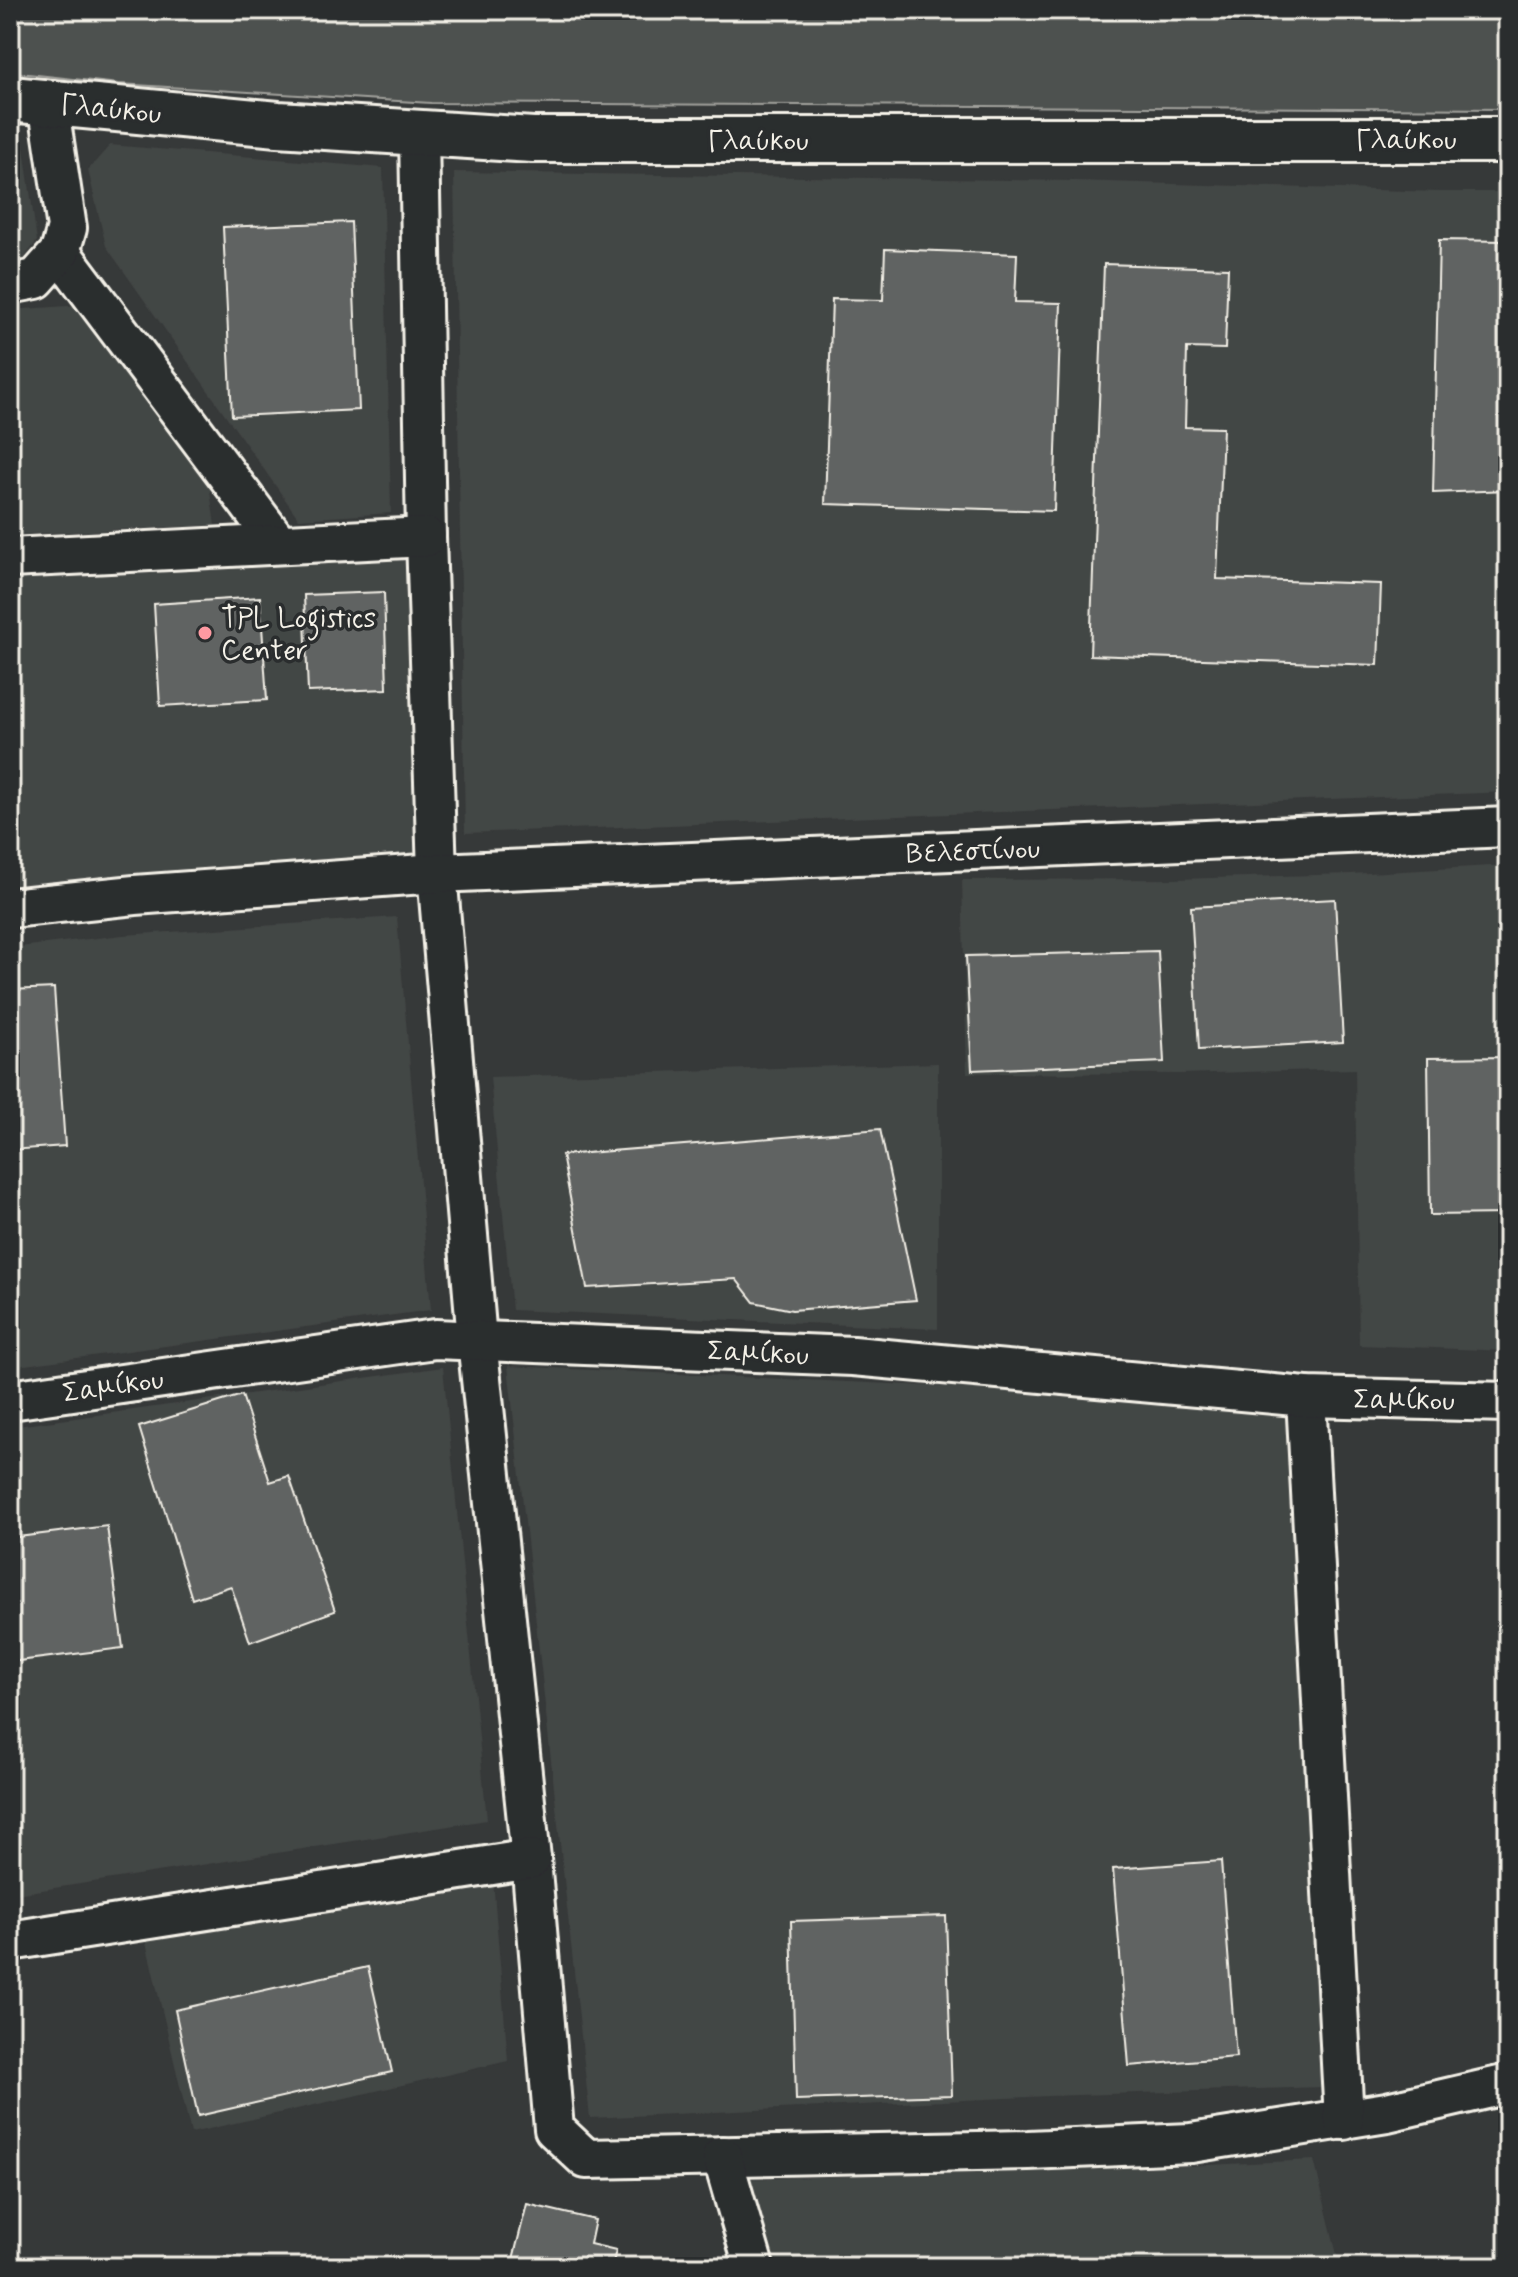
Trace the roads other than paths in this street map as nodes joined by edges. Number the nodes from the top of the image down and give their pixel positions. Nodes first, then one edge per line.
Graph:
1 (29, 101) edge
2 (419, 133) junction
3 (1508, 140) edge
4 (60, 252) junction
5 (10, 284) edge
6 (426, 537) junction
7 (279, 544) junction
8 (10, 558) edge
9 (1508, 827) edge
10 (437, 873) junction
11 (10, 908) edge
12 (477, 1340) junction
13 (1306, 1397) junction
14 (10, 1400) edge
15 (1508, 1402) edge
16 (531, 1859) junction
17 (10, 1941) edge
18 (1508, 2084) edge
19 (1344, 2120) junction
20 (722, 2156) junction
21 (754, 2267) edge

1 - 2 main road, Γλαύκου
1 - 4 street
2 - 3 main road, Γλαύκου
2 - 6 street
4 - 5 street
4 - 7 street
6 - 7 street
6 - 10 street
7 - 8 street
9 - 10 street, Βελεστίνου
10 - 11 street, Βελεστίνου
10 - 12 street
12 - 13 street, Σαμίκου
12 - 14 street, Σαμίκου
12 - 16 street
13 - 15 street, Σαμίκου
13 - 19 street
16 - 17 street
16 - 20 street
18 - 19 street
19 - 20 street
20 - 21 street

